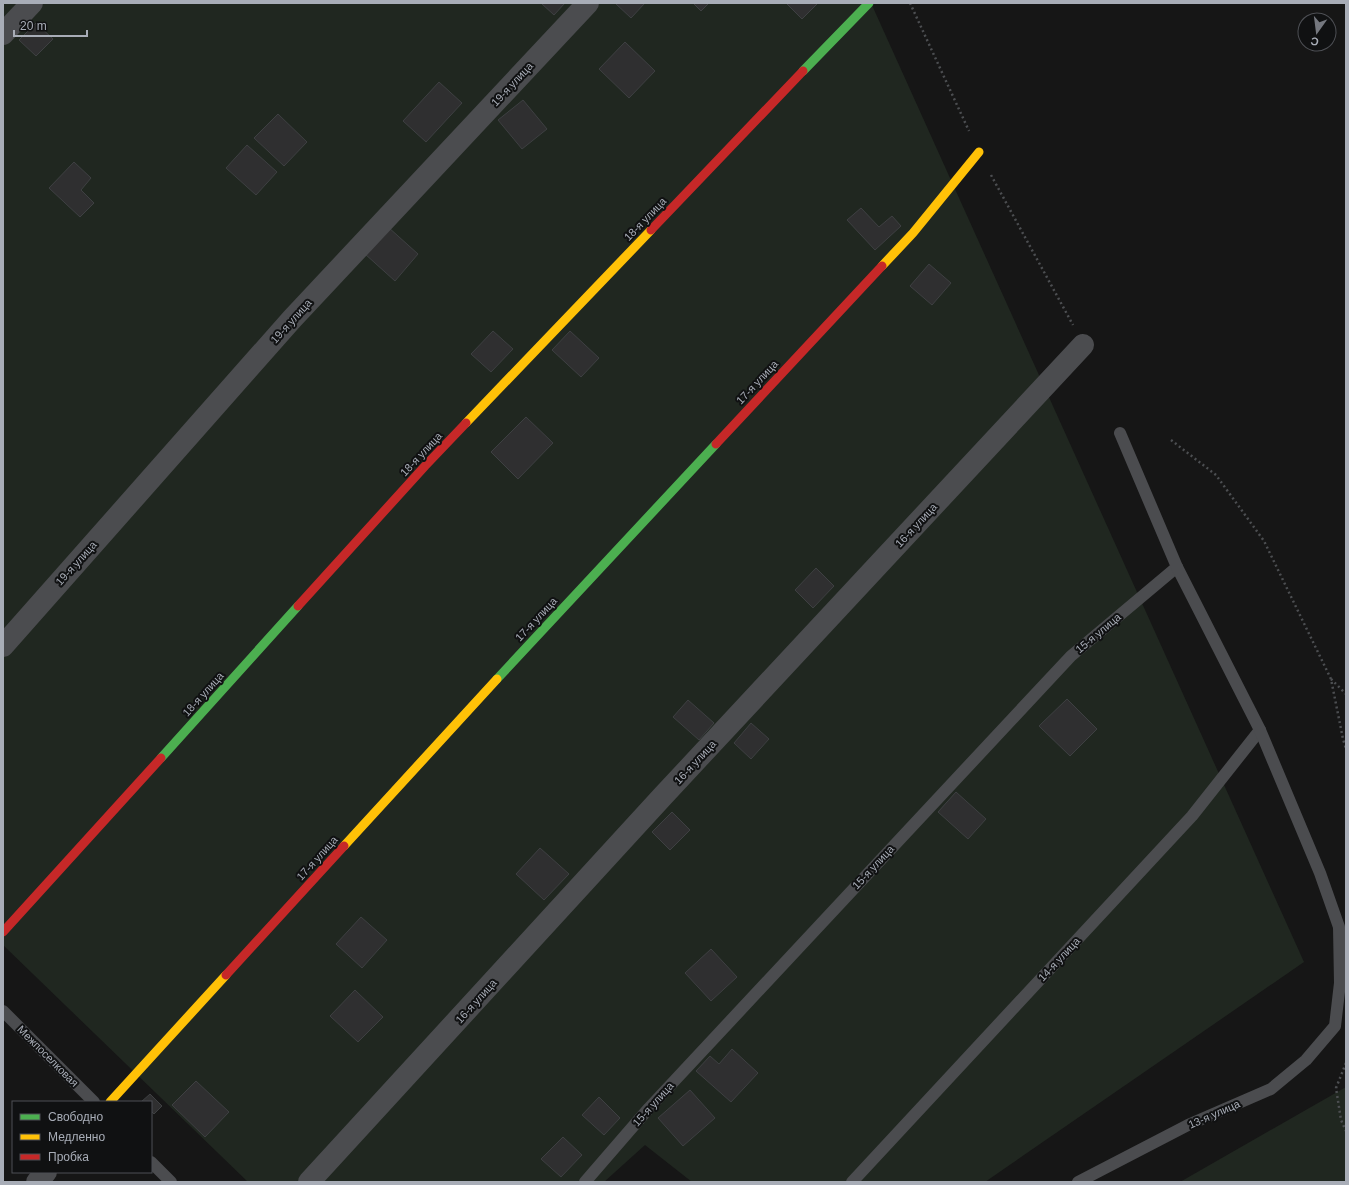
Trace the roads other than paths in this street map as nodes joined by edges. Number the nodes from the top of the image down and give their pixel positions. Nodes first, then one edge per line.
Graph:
1 (32, 3) edge
2 (588, 3) edge
3 (869, 3) edge
4 (3, 34) edge
5 (979, 152) road end
6 (1083, 345) road end
7 (1120, 433) dead end
8 (1177, 567) junction
9 (3, 646) edge
10 (1260, 730) junction
11 (3, 932) edge
12 (3, 1010) edge
13 (93, 1101) edge
14 (111, 1101) edge
15 (152, 1163) edge
16 (45, 1173) edge
17 (37, 1182) edge
18 (170, 1182) edge
19 (310, 1182) edge
20 (585, 1182) edge
21 (852, 1182) edge
22 (1078, 1182) edge

1 - 4 street
2 - 9 street, 19-я улица
3 - 11 street, 18-я улица
5 - 14 street, 17-я улица
6 - 19 street, 16-я улица
7 - 8 lane
8 - 10 lane
8 - 20 lane, 15-я улица
10 - 21 lane, 14-я улица
10 - 22 lane, 13-я улица
12 - 13 lane, Межпоселковая
15 - 18 lane
16 - 17 street

